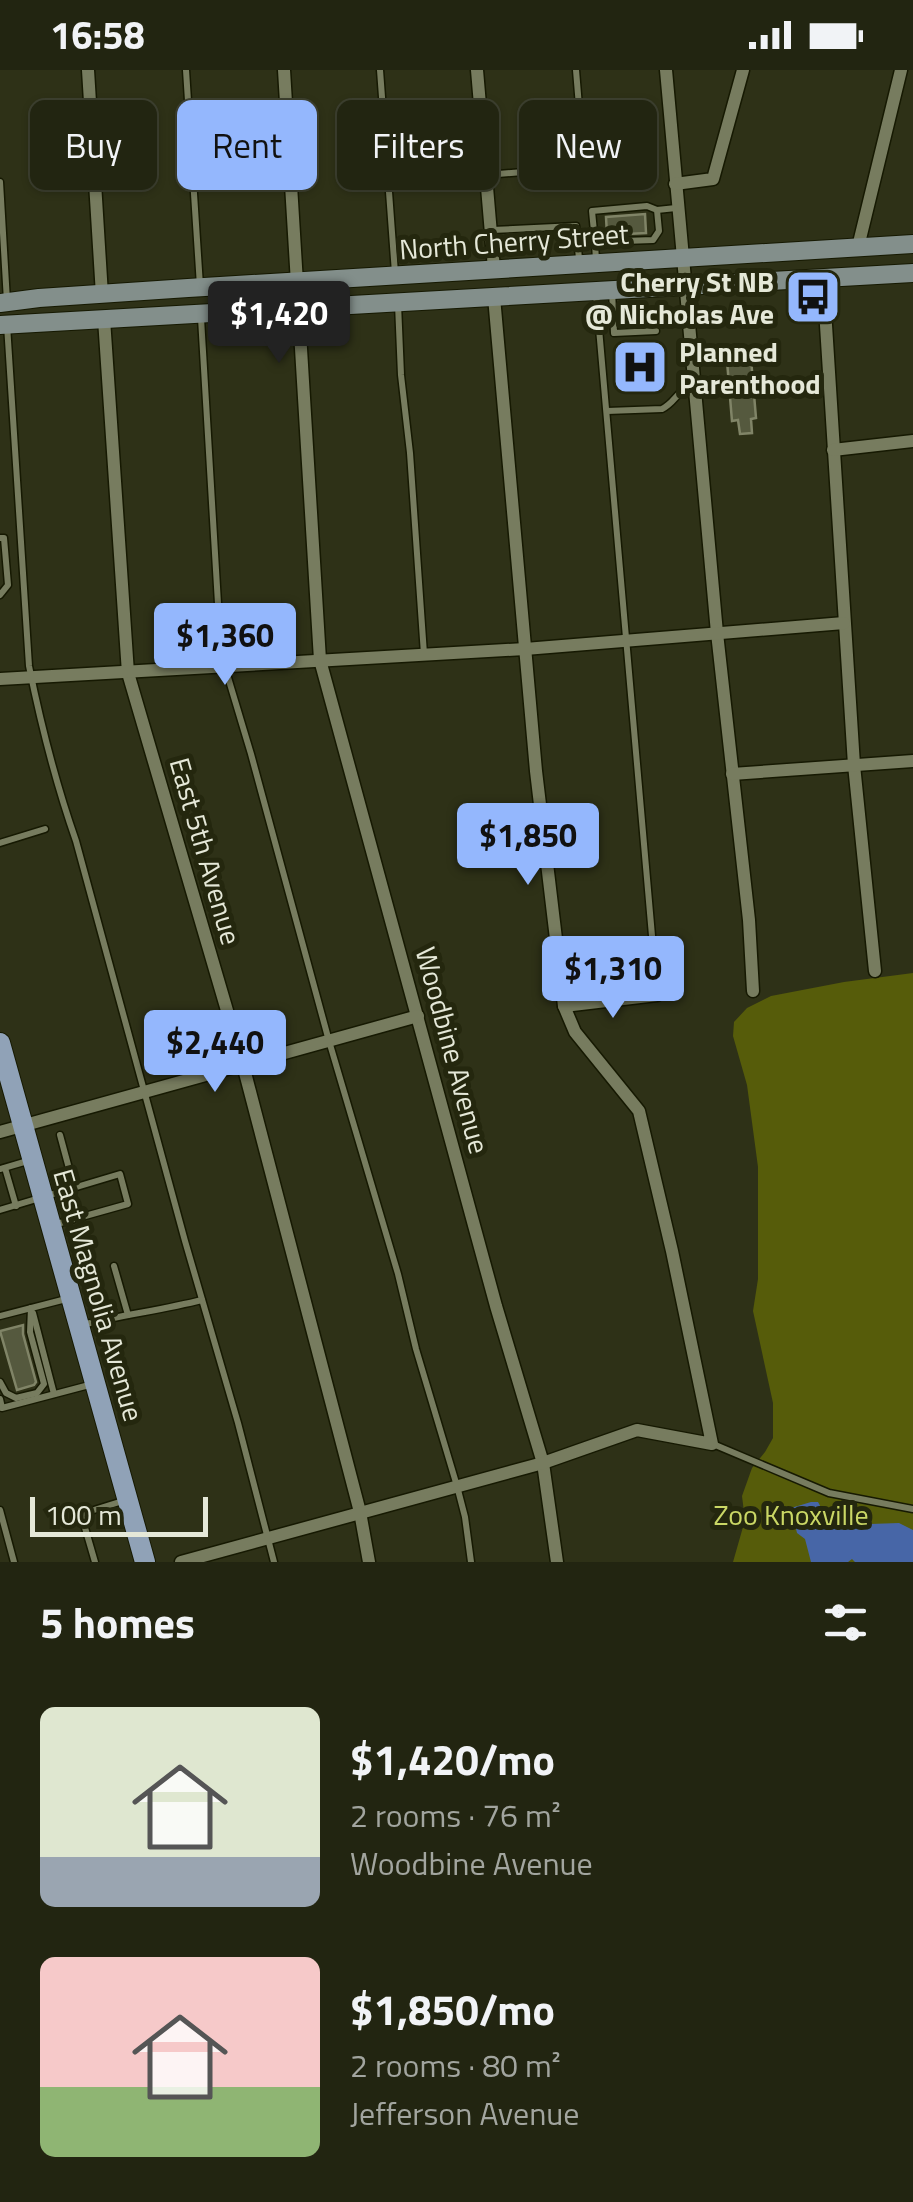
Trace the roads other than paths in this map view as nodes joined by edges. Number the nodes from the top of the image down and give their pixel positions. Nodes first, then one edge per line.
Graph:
1 (88, 70) edge
2 (186, 70) edge
3 (284, 70) edge
4 (380, 70) edge
5 (477, 70) edge
6 (576, 70) edge
7 (666, 70) edge
8 (743, 70) edge
9 (901, 70) edge
10 (382, 100) edge
11 (480, 100) edge
12 (499, 174) edge
13 (0, 182) edge
14 (675, 184) junction
15 (391, 190) edge
16 (487, 190) edge
17 (678, 208) junction
18 (658, 210) junction
19 (491, 230) junction
20 (595, 242) junction
21 (913, 244) edge
22 (858, 247) junction
23 (682, 258) junction
24 (588, 263) junction
25 (494, 269) junction
26 (913, 272) edge
27 (396, 276) junction
28 (823, 278) junction
29 (295, 282) junction
30 (684, 285) junction
31 (200, 288) junction
32 (604, 290) junction
33 (102, 295) junction
34 (494, 297) junction
35 (4, 302) edge
36 (398, 302) junction
37 (297, 309) junction
38 (201, 314) junction
39 (104, 319) junction
40 (3, 324) edge
41 (656, 330) dead end
42 (694, 385) junction
43 (607, 411) junction
44 (913, 441) edge
45 (833, 450) junction
46 (0, 538) edge
47 (0, 595) edge
48 (844, 622) junction
49 (717, 633) junction
50 (628, 640) junction
51 (525, 649) junction
52 (424, 654) junction
53 (320, 660) junction
54 (226, 666) junction
55 (128, 673) junction
56 (32, 678) junction
57 (0, 680) edge
58 (913, 761) edge
59 (854, 765) junction
60 (732, 774) junction
61 (46, 829) dead end
62 (0, 843) edge
63 (875, 971) dead end
64 (753, 991) dead end
65 (657, 994) joint
66 (564, 1006) junction
67 (418, 1016) junction
68 (329, 1041) junction
69 (0, 1044) edge
70 (243, 1065) junction
71 (146, 1092) junction
72 (23, 1126) junction
73 (0, 1132) edge
74 (60, 1135) dead end
75 (32, 1160) junction
76 (2, 1169) edge
77 (74, 1187) junction
78 (42, 1197) junction
79 (16, 1206) junction
80 (0, 1210) edge
81 (51, 1225) junction
82 (114, 1266) dead end
83 (71, 1298) junction
84 (202, 1300) junction
85 (31, 1308) junction
86 (128, 1315) junction
87 (0, 1316) edge
88 (79, 1326) junction
89 (0, 1382) edge
90 (95, 1384) junction
91 (54, 1394) junction
92 (0, 1399) edge
93 (712, 1444) junction
94 (543, 1463) junction
95 (457, 1486) junction
96 (128, 1500) junction
97 (913, 1508) edge
98 (0, 1510) edge
99 (360, 1512) junction
100 (268, 1537) junction
101 (14, 1562) edge
102 (96, 1562) edge
103 (145, 1562) edge
104 (181, 1562) edge
105 (274, 1562) edge
106 (369, 1562) edge
107 (472, 1562) edge
108 (557, 1562) edge

1 - 33 street
2 - 31 lane
3 - 29 street, Woodbine Avenue
4 - 10 lane
5 - 11 street
6 - 12 lane
7 - 14 street
8 - 14 street
9 - 22 street
13 - 35 lane
14 - 17 street
15 - 27 lane
16 - 19 street
17 - 18 lane
17 - 23 street
18 - 20 lane
18 - 20 lane
19 - 24 lane
19 - 25 street
20 - 24 lane
21 - 22 main road, North Cherry Street
22 - 23 main road, North Cherry Street
23 - 24 main road, North Cherry Street
23 - 30 street
24 - 25 main road, North Cherry Street
25 - 27 main road, North Cherry Street
26 - 28 main road, North Cherry Street
27 - 29 main road, North Cherry Street
28 - 30 main road, North Cherry Street
28 - 45 street
29 - 31 main road, North Cherry Street
29 - 37 street, Woodbine Avenue
30 - 32 main road, North Cherry Street
30 - 42 street
31 - 33 main road, North Cherry Street
32 - 34 main road, North Cherry Street
32 - 41 lane
32 - 43 lane
33 - 35 main road, North Cherry Street
34 - 36 main road, North Cherry Street
34 - 51 street
36 - 37 main road, North Cherry Street
36 - 52 lane
37 - 38 main road, North Cherry Street
37 - 53 street, Woodbine Avenue
38 - 39 main road, North Cherry Street
38 - 54 lane
39 - 40 main road, North Cherry Street
39 - 55 street, East 5th Avenue
40 - 56 lane
42 - 43 lane
42 - 49 street
43 - 50 lane
44 - 45 street
45 - 48 street
46 - 47 lane
48 - 49 street
48 - 59 street
49 - 50 street
49 - 60 street
50 - 51 street
50 - 65 lane
51 - 52 street
51 - 66 street
52 - 53 street
53 - 54 street
53 - 67 street, Woodbine Avenue
54 - 55 street
54 - 68 lane
55 - 56 street
55 - 70 street, East 5th Avenue
56 - 57 street
56 - 71 lane
58 - 59 street
59 - 60 street
59 - 63 street
60 - 64 street
61 - 62 lane
65 - 66 street
66 - 93 street
67 - 68 street
67 - 94 street, Woodbine Avenue
68 - 70 street
68 - 95 lane
69 - 72 main road, East Magnolia Avenue
70 - 71 street
70 - 99 street, East 5th Avenue
71 - 72 street
71 - 84 lane
72 - 73 street
72 - 75 main road, East Magnolia Avenue
74 - 77 lane
75 - 76 lane
75 - 78 main road, East Magnolia Avenue
76 - 79 lane
77 - 78 lane
77 - 81 lane
78 - 79 lane
78 - 81 main road, East Magnolia Avenue
79 - 80 lane
81 - 83 main road, East Magnolia Avenue
82 - 86 lane
83 - 85 lane
83 - 88 main road, East Magnolia Avenue
84 - 86 lane
84 - 100 lane
85 - 87 lane
85 - 89 lane
85 - 91 lane
86 - 88 lane
88 - 90 main road, East Magnolia Avenue
90 - 91 lane
90 - 96 main road, East Magnolia Avenue
91 - 92 lane
93 - 94 street
93 - 97 lane
94 - 95 street
94 - 108 street, Woodbine Avenue
95 - 99 street
95 - 107 lane
96 - 102 lane
96 - 103 main road, East Magnolia Avenue
98 - 101 lane
99 - 100 street
99 - 106 street, East 5th Avenue
100 - 104 street
100 - 105 lane

